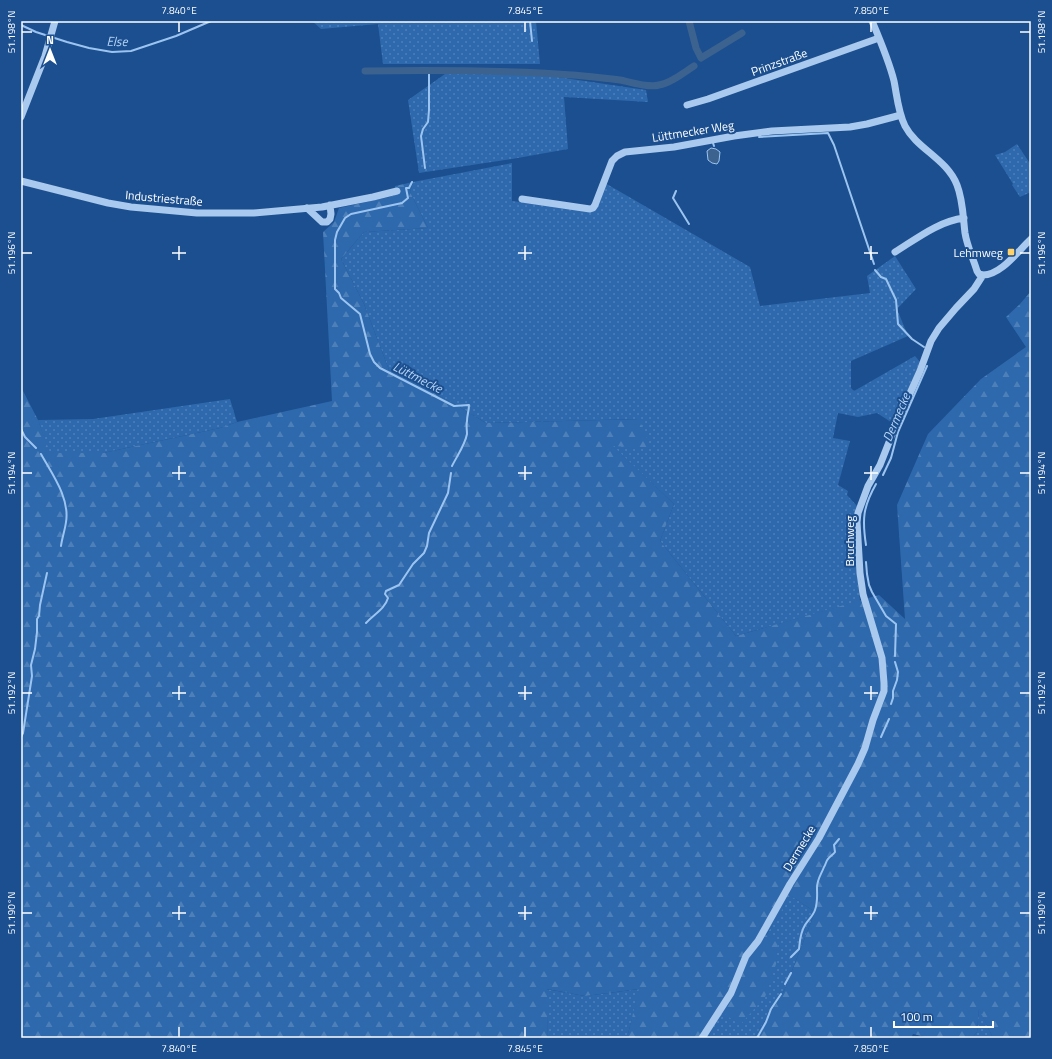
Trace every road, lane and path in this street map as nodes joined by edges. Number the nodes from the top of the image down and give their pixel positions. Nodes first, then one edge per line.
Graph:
1 (55, 21) edge
2 (872, 21) edge
3 (879, 38) junction
4 (24, 102) edge
5 (687, 105) dead end
6 (900, 113) junction
7 (21, 117) edge
8 (21, 181) edge
9 (397, 191) dead end
10 (522, 199) dead end
11 (330, 205) junction
12 (307, 208) junction
13 (964, 218) junction
14 (1031, 239) edge
15 (894, 252) dead end
16 (983, 275) junction
17 (882, 658) joint
18 (702, 1038) edge

1 - 4 street
2 - 3 street
3 - 5 street, Prinzstraße
3 - 6 street
4 - 7 street
6 - 10 street, Lüttmecker Weg
6 - 13 street
8 - 12 street, Industriestraße
9 - 11 street, Industriestraße
11 - 12 street, Industriestraße
11 - 12 street
13 - 15 street
13 - 16 street
14 - 16 street
16 - 17 street, Bruchweg
17 - 18 street, Dermecke

